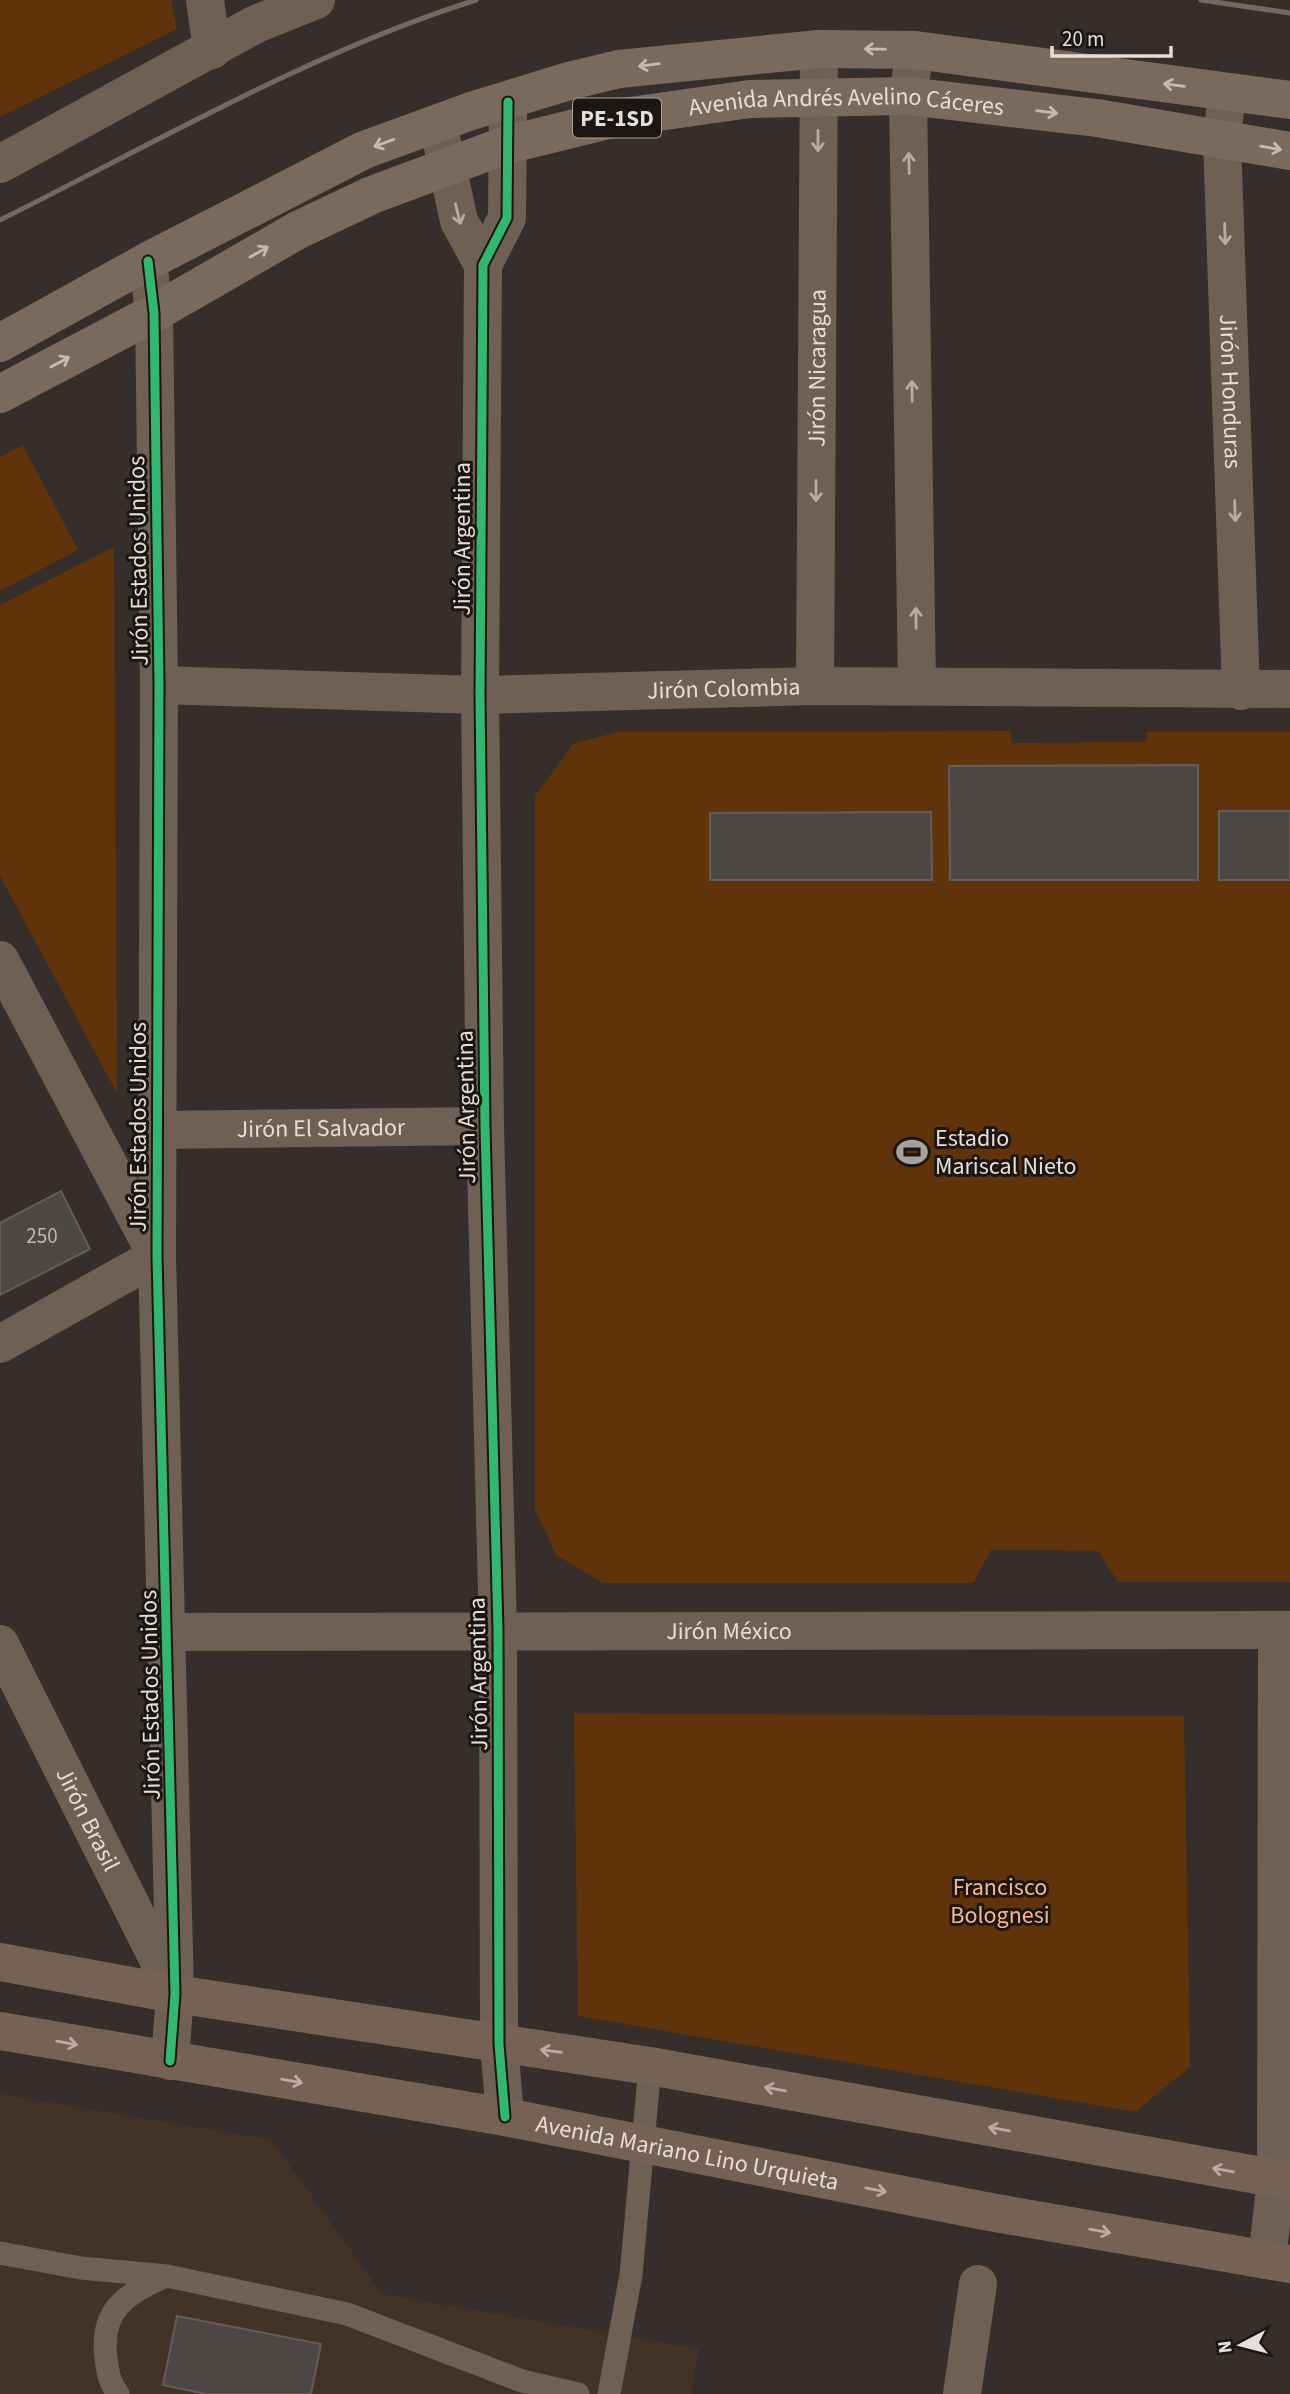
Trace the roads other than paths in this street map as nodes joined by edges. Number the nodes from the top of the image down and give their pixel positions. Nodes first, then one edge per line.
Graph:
1 (205, 0) edge
2 (316, 0) edge
3 (819, 49) junction
4 (915, 50) junction
5 (212, 51) junction
6 (1227, 93) junction
7 (818, 96) junction
8 (908, 96) junction
9 (1290, 100) edge
10 (508, 102) junction
11 (438, 124) junction
12 (1222, 139) junction
13 (506, 145) junction
14 (1290, 151) edge
15 (0, 164) edge
16 (449, 164) junction
17 (148, 261) junction
18 (483, 265) junction
19 (154, 313) junction
20 (0, 343) edge
21 (0, 394) edge
22 (159, 685) junction
23 (815, 686) junction
24 (917, 687) junction
25 (1290, 689) edge
26 (1241, 691) junction
27 (480, 695) junction
28 (0, 960) edge
29 (485, 1126) junction
30 (158, 1130) junction
31 (157, 1256) junction
32 (0, 1344) edge
33 (1284, 1630) edge
34 (498, 1631) junction
35 (169, 1632) junction
36 (0, 1644) edge
37 (0, 1962) edge
38 (175, 1994) junction
39 (0, 2031) edge
40 (499, 2044) junction
41 (170, 2061) junction
42 (650, 2066) junction
43 (505, 2117) junction
44 (641, 2144) junction
45 (1283, 2180) edge
46 (0, 2253) edge
47 (1278, 2262) edge
48 (167, 2276) junction
49 (978, 2284) dead end
50 (521, 2387) edge
51 (118, 2394) edge
52 (578, 2394) edge
53 (609, 2394) edge
54 (962, 2394) edge

1 - 5 street
2 - 5 street
4 -> 3 highway, Avenida Andrés Avelino Cáceres / PE-1SD
3 - 7 street, Jirón Nicaragua
3 -> 10 highway, Avenida Andrés Avelino Cáceres / PE-1SD
6 -> 4 highway, Avenida Andrés Avelino Cáceres / PE-1SD
4 - 8 street
5 - 15 street
6 - 9 highway, Avenida Andrés Avelino Cáceres / PE-1SD
6 - 12 street, Jirón Honduras
7 - 8 highway, Avenida Andrés Avelino Cáceres / PE-1SD
7 - 13 highway, Avenida Andrés Avelino Cáceres / PE-1SD
7 -> 23 street, Jirón Nicaragua
8 -> 12 highway, Avenida Andrés Avelino Cáceres / PE-1SD
24 -> 8 street
10 - 11 highway, Avenida Andrés Avelino Cáceres / PE-1SD
10 - 13 street, Jirón Argentina
11 - 16 street, Jirón Argentina
11 -> 17 highway, Avenida Andrés Avelino Cáceres / PE-1SD
12 -> 14 highway, Avenida Andrés Avelino Cáceres / PE-1SD
12 -> 26 street, Jirón Honduras
13 - 16 highway, Avenida Andrés Avelino Cáceres / PE-1SD
13 - 18 street, Jirón Argentina
16 -> 18 street, Jirón Argentina
19 -> 16 highway, Avenida Andrés Avelino Cáceres / PE-1SD
17 - 19 street, Jirón Estados Unidos
17 - 20 highway, Avenida Andrés Avelino Cáceres / PE-1SD
18 - 27 street, Jirón Argentina
21 -> 19 highway, Avenida Andrés Avelino Cáceres / PE-1SD
19 - 22 street, Jirón Estados Unidos
22 - 27 street, Jirón Colombia
22 - 30 street, Jirón Estados Unidos
23 - 24 street, Jirón Colombia
23 - 27 street, Jirón Colombia
24 - 26 street, Jirón Colombia
25 - 26 street, Jirón Colombia
27 - 29 street, Jirón Argentina
28 - 31 street
29 - 30 street, Jirón El Salvador
29 - 34 street, Jirón Argentina
30 - 31 street, Jirón Estados Unidos
31 - 32 street
31 - 35 street, Jirón Estados Unidos
33 - 34 street, Jirón México
33 - 45 street
34 - 35 street, Jirón México
34 - 40 street, Jirón Argentina
35 - 38 street, Jirón Estados Unidos
36 - 38 street, Jirón Brasil
37 - 38 main road
38 - 40 main road
38 - 41 street, Jirón Estados Unidos
39 -> 41 main road, Avenida Mariano Lino Urquieta
42 -> 40 main road
40 - 43 street, Jirón Argentina
41 -> 43 main road, Avenida Mariano Lino Urquieta
42 - 44 lane
45 -> 42 main road
43 - 44 main road, Avenida Mariano Lino Urquieta
44 -> 47 main road, Avenida Mariano Lino Urquieta
44 - 53 lane
45 - 47 street
46 - 48 lane
48 - 50 lane
48 - 51 lane
49 - 54 street
50 - 52 lane

